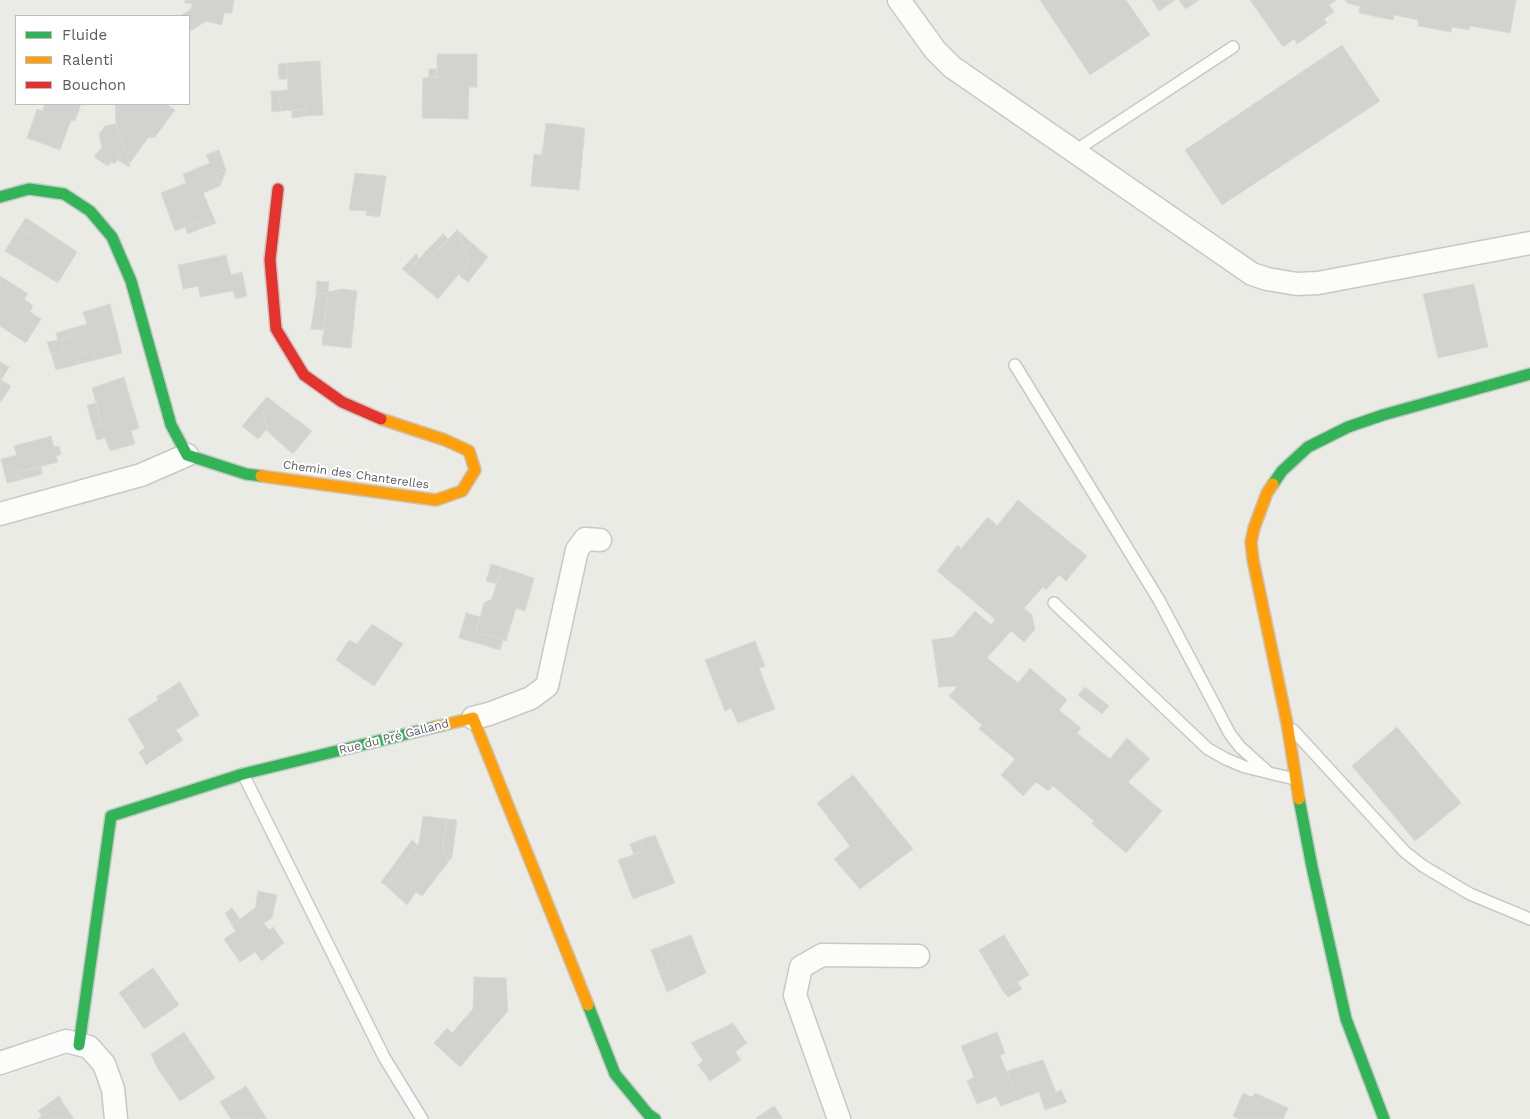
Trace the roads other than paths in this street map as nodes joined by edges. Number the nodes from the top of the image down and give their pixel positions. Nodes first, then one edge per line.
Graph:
1 (898, 0) edge
2 (1234, 47) dead end
3 (1075, 153) junction
4 (278, 188) dead end
5 (0, 197) edge
6 (1530, 243) edge
7 (1014, 365) dead end
8 (1530, 374) edge
9 (187, 454) junction
10 (0, 514) edge
11 (600, 540) dead end
12 (1054, 603) dead end
13 (473, 718) junction
14 (1287, 723) junction
15 (1269, 773) junction
16 (243, 774) junction
17 (1295, 779) junction
18 (1530, 919) edge
19 (918, 956) dead end
20 (79, 1045) junction
21 (0, 1063) edge
22 (116, 1119) edge
23 (422, 1119) edge
24 (655, 1119) edge
25 (839, 1119) edge
26 (1384, 1119) edge

1 - 3 street
2 - 3 lane
3 - 6 street
4 - 9 street, Chemin des Chanterelles
5 - 9 street
7 - 15 lane
8 - 14 street
9 - 10 street
11 - 13 street
12 - 15 lane
13 - 16 street, Rue du Pré Galland
13 - 24 street
14 - 17 street
14 - 18 lane
15 - 17 lane
16 - 20 street, Rue du Pré Galland
16 - 23 lane
17 - 26 street
19 - 25 street
20 - 21 street
20 - 22 street

